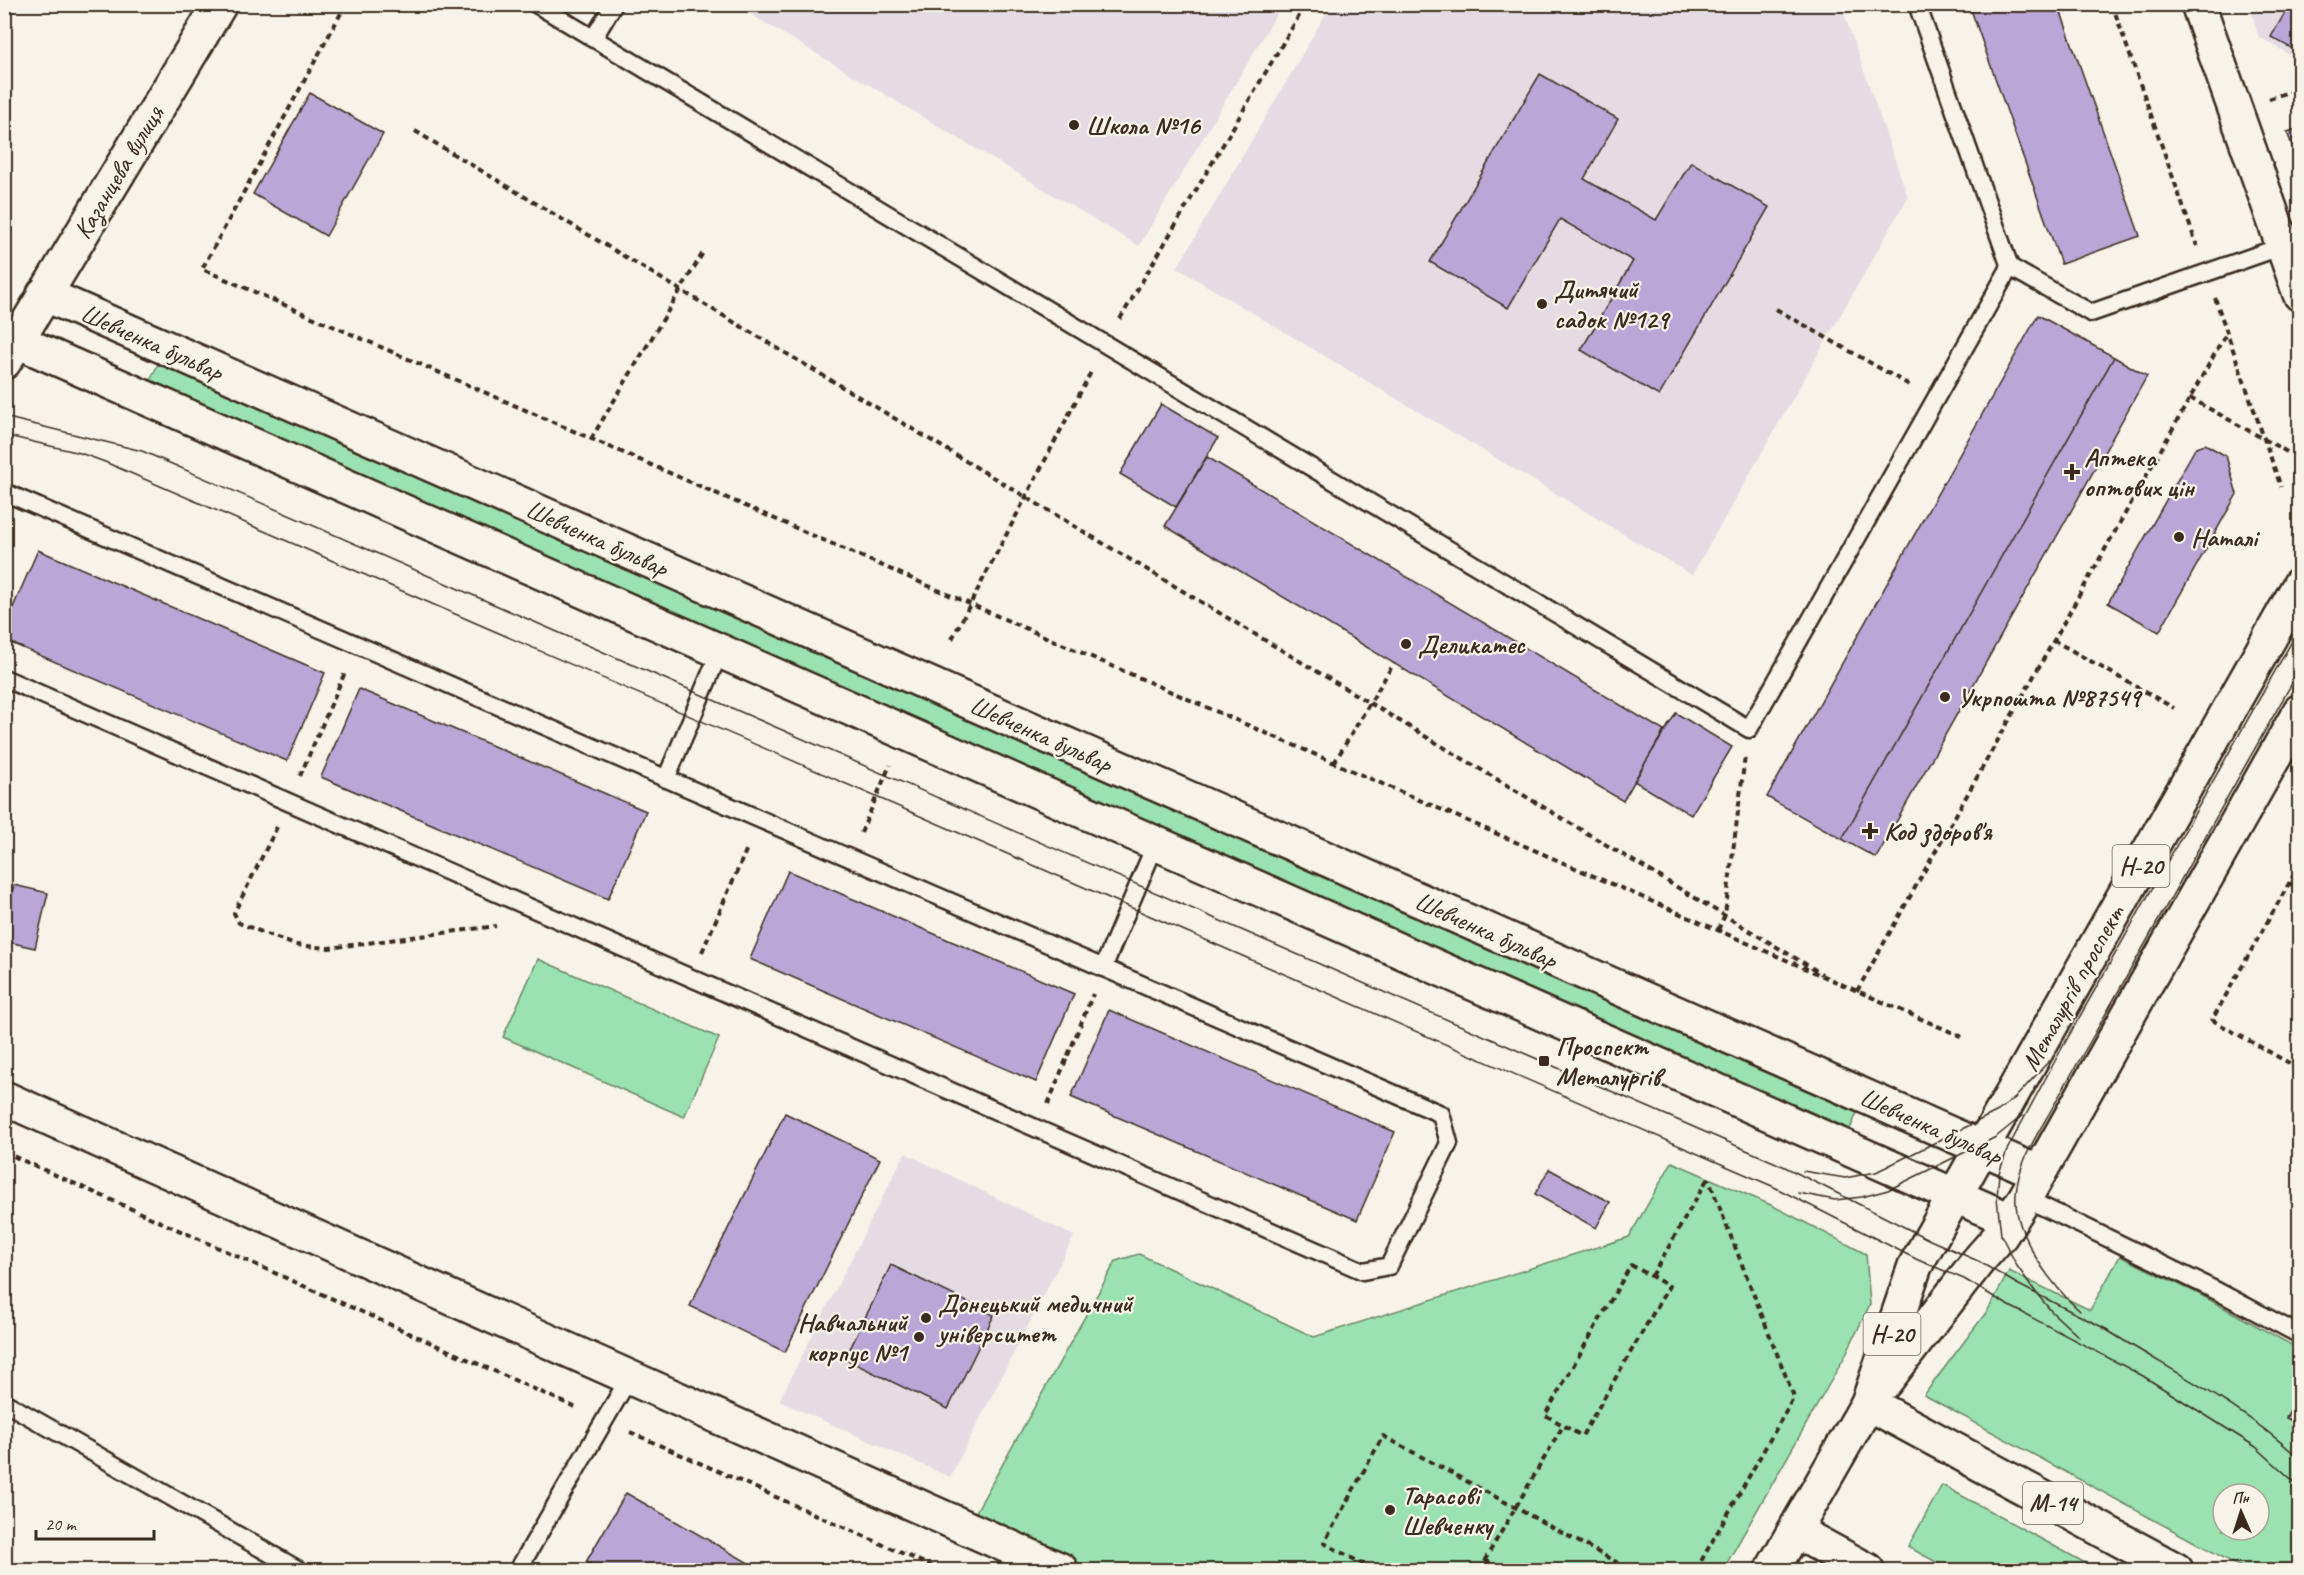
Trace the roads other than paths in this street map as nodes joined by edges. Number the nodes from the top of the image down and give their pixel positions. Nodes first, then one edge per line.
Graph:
1 (220, 4) edge
2 (536, 4) edge
3 (614, 4) edge
4 (1917, 4) edge
5 (2198, 4) edge
6 (593, 39) junction
7 (2283, 246) junction
8 (2010, 267) junction
9 (44, 294) junction
10 (2300, 294) edge
11 (11, 352) edge
12 (4, 492) edge
13 (2300, 584) edge
14 (720, 651) junction
15 (4, 678) edge
16 (2300, 711) edge
17 (666, 779) junction
18 (1156, 843) junction
19 (1103, 968) junction
20 (4, 1098) edge
21 (1982, 1148) junction
22 (1955, 1195) junction
23 (2025, 1197) junction
24 (2300, 1335) edge
25 (629, 1378) junction
26 (4, 1402) edge
27 (1869, 1403) junction
28 (1795, 1531) junction
29 (299, 1570) edge
30 (518, 1570) edge
31 (1061, 1570) edge
32 (1772, 1570) edge
33 (1867, 1570) edge
34 (2176, 1570) edge

1 - 9 main road, Казанцева вулиця
2 - 6 lane
3 - 6 lane
4 - 8 lane
5 - 7 main road
6 - 8 lane
7 - 8 lane
7 - 10 main road
9 - 11 main road, Казанцева вулиця
9 - 21 main road, Шевченка бульвар
11 - 14 main road, Шевченка бульвар
12 - 17 lane
13 - 21 main road, Металургів проспект / Н-20
14 - 17 lane
14 - 18 main road, Шевченка бульвар
15 - 19 lane
16 - 23 main road, Металургів проспект
17 - 19 lane
18 - 19 lane
18 - 22 main road, Шевченка бульвар
20 - 25 main road
21 - 22 main road, Металургів проспект / Н-20
21 - 23 main road, Шевченка бульвар
22 - 23 main road, Шевченка бульвар
22 - 27 main road, Металургів проспект / Н-20
23 - 24 lane
23 - 27 main road, Металургів проспект
25 - 30 lane
25 - 31 main road
26 - 29 lane
27 - 28 main road, Металургів проспект
27 - 34 main road, М-14
28 - 32 main road, Металургів проспект
28 - 33 main road

